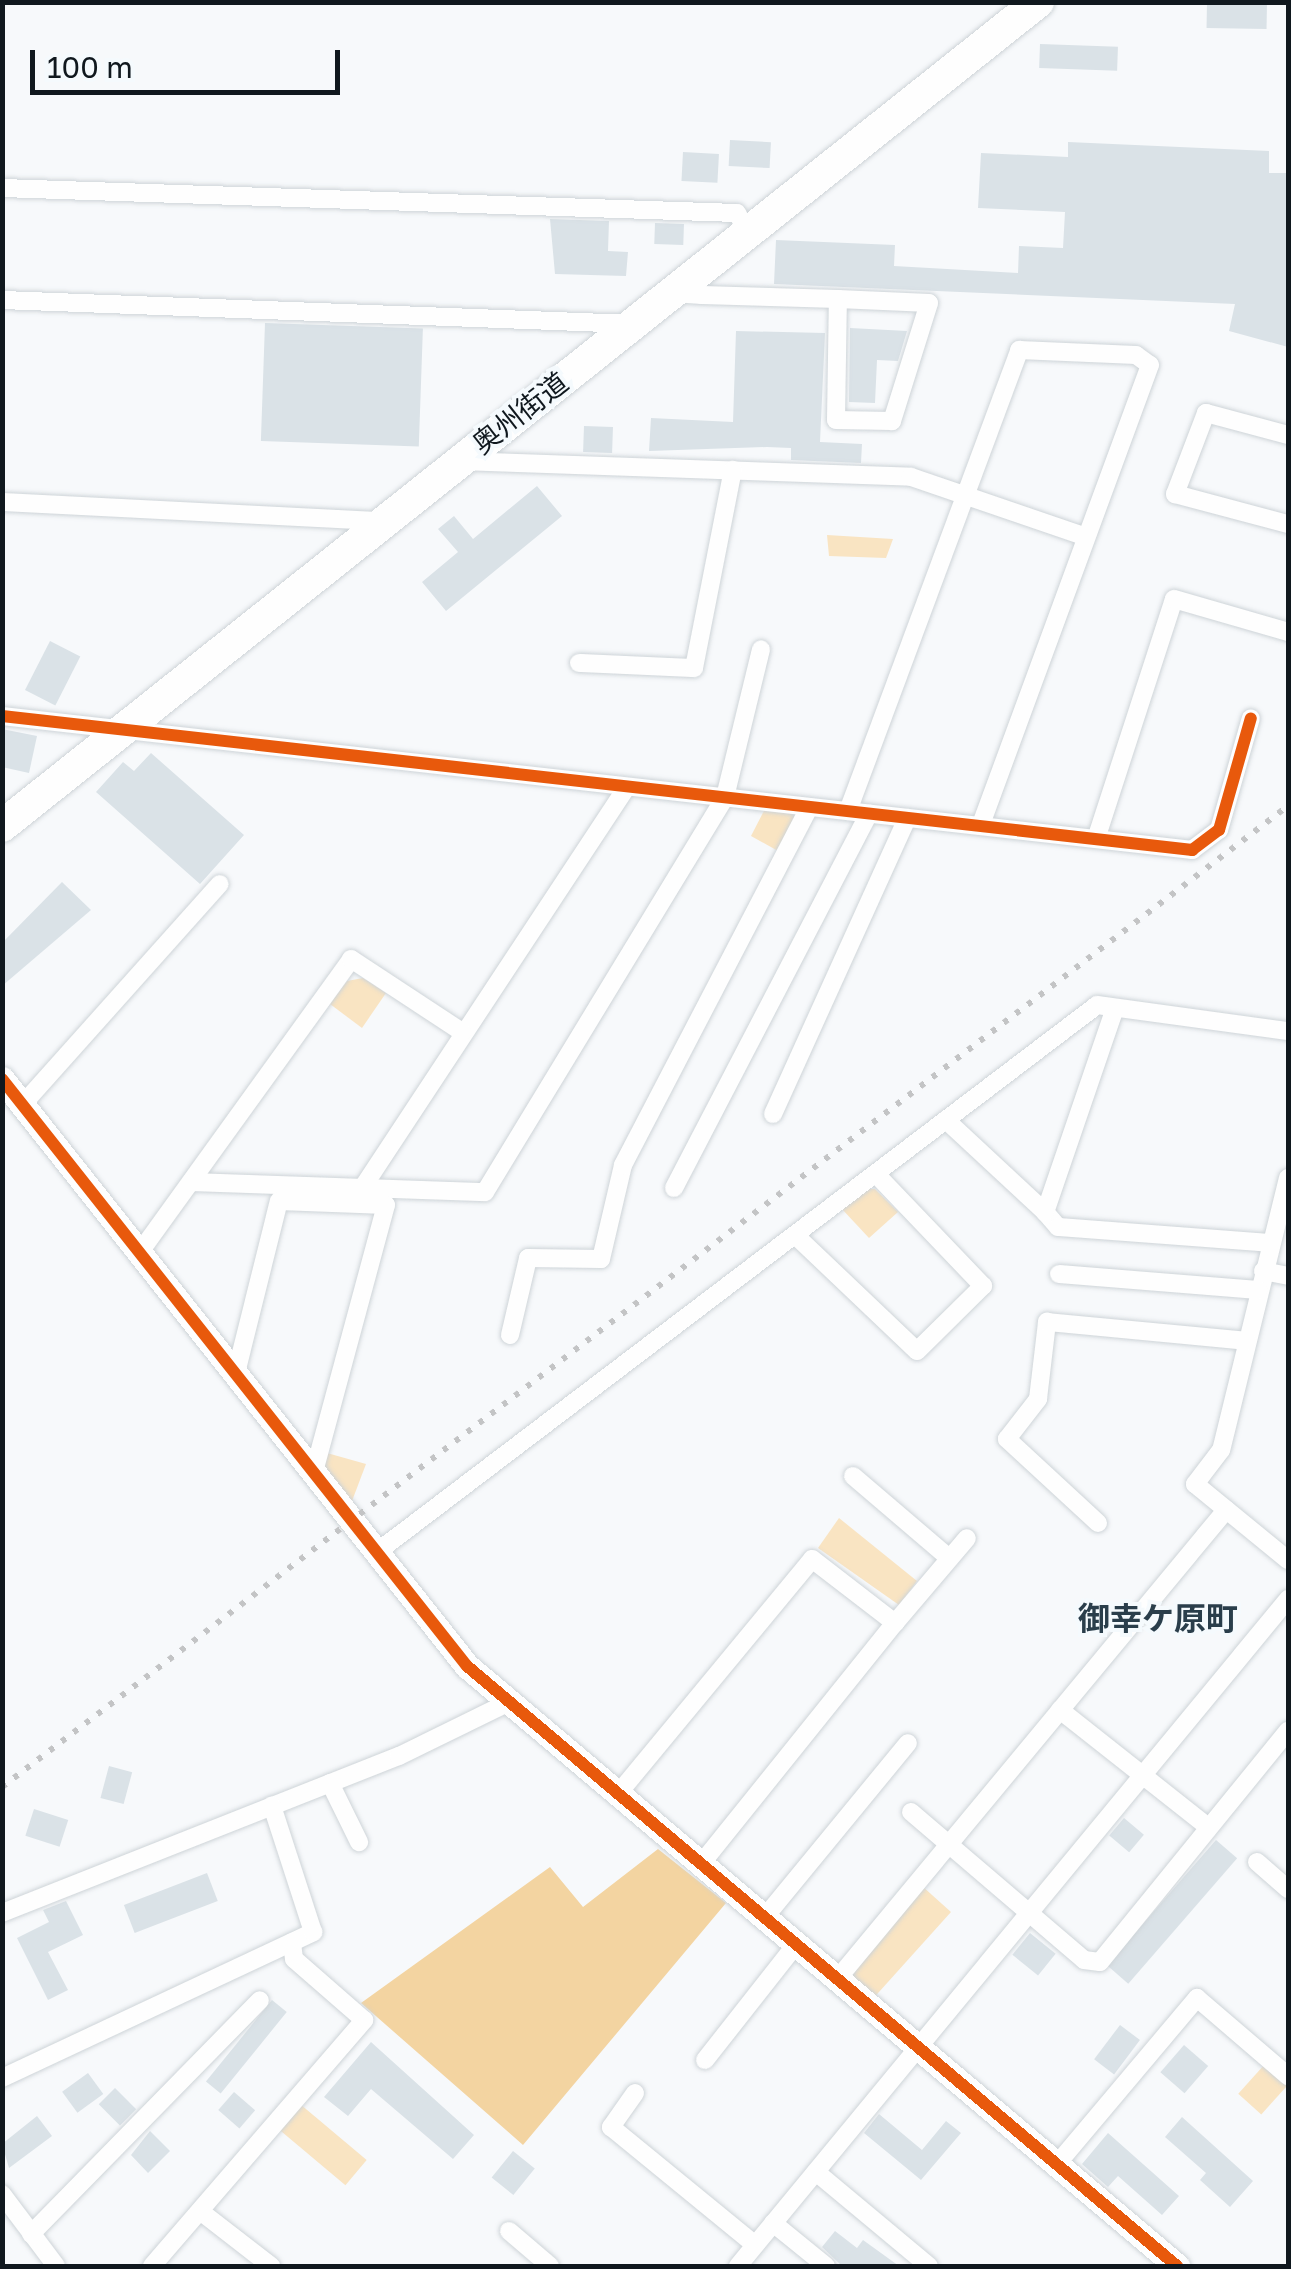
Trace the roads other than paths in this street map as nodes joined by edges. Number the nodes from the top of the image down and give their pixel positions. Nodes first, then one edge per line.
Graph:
1 (1020, 7) edge
2 (2, 188) edge
3 (748, 233) junction
4 (672, 293) junction
5 (838, 299) junction
6 (2, 300) edge
7 (632, 324) junction
8 (1288, 435) edge
9 (458, 461) junction
10 (733, 470) junction
11 (964, 493) junction
12 (2, 502) edge
13 (383, 521) junction
14 (1288, 524) edge
15 (1086, 536) junction
16 (1288, 632) edge
17 (761, 649) dead end
18 (579, 663) dead end
19 (2, 716) edge
20 (1250, 718) dead end
21 (123, 730) junction
22 (627, 786) junction
23 (724, 797) junction
24 (809, 807) junction
25 (848, 811) junction
26 (868, 814) junction
27 (906, 818) junction
28 (2, 826) edge
29 (980, 826) junction
30 (1096, 839) junction
31 (220, 884) dead end
32 (1115, 1008) junction
33 (1288, 1031) edge
34 (462, 1032) junction
35 (9, 1090) edge
36 (773, 1114) dead end
37 (946, 1120) junction
38 (876, 1174) junction
39 (1288, 1178) edge
40 (194, 1182) junction
41 (363, 1187) junction
42 (674, 1188) dead end
43 (1045, 1212) junction
44 (795, 1235) junction
45 (1270, 1243) junction
46 (140, 1252) junction
47 (1059, 1274) dead end
48 (1288, 1276) edge
49 (1260, 1280) junction
50 (510, 1335) dead end
51 (1247, 1340) junction
52 (236, 1373) junction
53 (314, 1472) junction
54 (853, 1476) dead end
55 (1226, 1510) junction
56 (1098, 1523) dead end
57 (967, 1538) dead end
58 (378, 1552) junction
59 (949, 1558) junction
60 (1288, 1560) edge
61 (1288, 1599) edge
62 (1273, 1618) junction
63 (895, 1623) junction
64 (1288, 1631) edge
65 (504, 1704) junction
66 (1060, 1710) junction
67 (1288, 1732) edge
68 (908, 1743) dead end
69 (1142, 1777) junction
70 (330, 1783) junction
71 (617, 1795) junction
72 (272, 1806) junction
73 (911, 1812) dead end
74 (1208, 1827) junction
75 (358, 1842) dead end
76 (950, 1844) junction
77 (1257, 1862) dead end
78 (701, 1864) junction
79 (1288, 1889) edge
80 (2, 1913) edge
81 (1030, 1914) junction
82 (765, 1917) junction
83 (292, 1942) junction
84 (797, 1943) junction
85 (839, 1978) junction
86 (260, 2000) dead end
87 (921, 2045) junction
88 (704, 2060) dead end
89 (1288, 2076) edge
90 (2, 2078) edge
91 (634, 2093) dead end
92 (1058, 2163) junction
93 (816, 2172) junction
94 (5, 2202) edge
95 (200, 2211) junction
96 (773, 2224) junction
97 (509, 2230) dead end
98 (31, 2234) junction
99 (755, 2246) junction
100 (56, 2266) edge
101 (152, 2266) edge
102 (271, 2266) edge
103 (550, 2266) edge
104 (738, 2266) edge
105 (826, 2266) edge
106 (929, 2266) edge
107 (1177, 2266) edge

1 - 3 highway, 奥州街道
2 - 3 street
3 - 4 highway, 奥州街道
4 - 5 street
4 - 7 highway, 奥州街道
5 - 5 street
6 - 7 street
7 - 9 highway, 奥州街道
8 - 14 street
9 - 10 street
9 - 13 highway, 奥州街道
10 - 11 street
10 - 18 street
11 - 15 street
11 - 15 street
11 - 25 street
12 - 13 street
13 - 21 highway, 奥州街道
15 - 29 street
16 - 30 street
17 - 23 street
19 - 21 street
20 - 30 street
21 - 22 street
21 - 28 highway, 奥州街道
22 - 23 street
22 - 34 street
23 - 24 street
23 - 41 street
24 - 25 street
24 - 50 street
25 - 26 street
26 - 27 street
26 - 42 street
27 - 29 street
27 - 36 street
29 - 30 street
31 - 35 street
32 - 33 street
32 - 37 street
32 - 43 street
34 - 40 street
34 - 41 street
35 - 46 street
37 - 38 street
37 - 43 street
38 - 44 street
38 - 44 street
39 - 45 street
40 - 41 street
40 - 46 street
43 - 45 street
44 - 58 street
45 - 49 street
46 - 52 street
47 - 49 street
48 - 49 street
49 - 51 street
51 - 55 street
51 - 56 street
52 - 53 street
52 - 53 street
53 - 58 street
54 - 59 street
55 - 60 street
55 - 66 street
57 - 59 street
58 - 65 street
59 - 63 street
61 - 62 street
62 - 64 street
62 - 69 street
63 - 71 street
63 - 78 street
65 - 70 street
65 - 71 street
66 - 69 street
66 - 76 street
67 - 74 street
68 - 82 street
69 - 74 street
69 - 81 street
70 - 72 street
70 - 75 street
71 - 78 street
72 - 80 street
72 - 83 street
73 - 76 street
74 - 81 street
76 - 81 street
76 - 85 street
77 - 79 street
78 - 82 street
81 - 87 street
82 - 84 street
83 - 90 street
83 - 95 street
84 - 85 street
84 - 88 street
85 - 87 street
86 - 98 street
87 - 92 street
87 - 93 street
89 - 92 street
91 - 99 street
92 - 107 street
93 - 96 street
93 - 106 street
94 - 98 street
95 - 101 street
95 - 102 street
96 - 99 street
96 - 105 street
97 - 103 street
98 - 100 street
99 - 104 street

